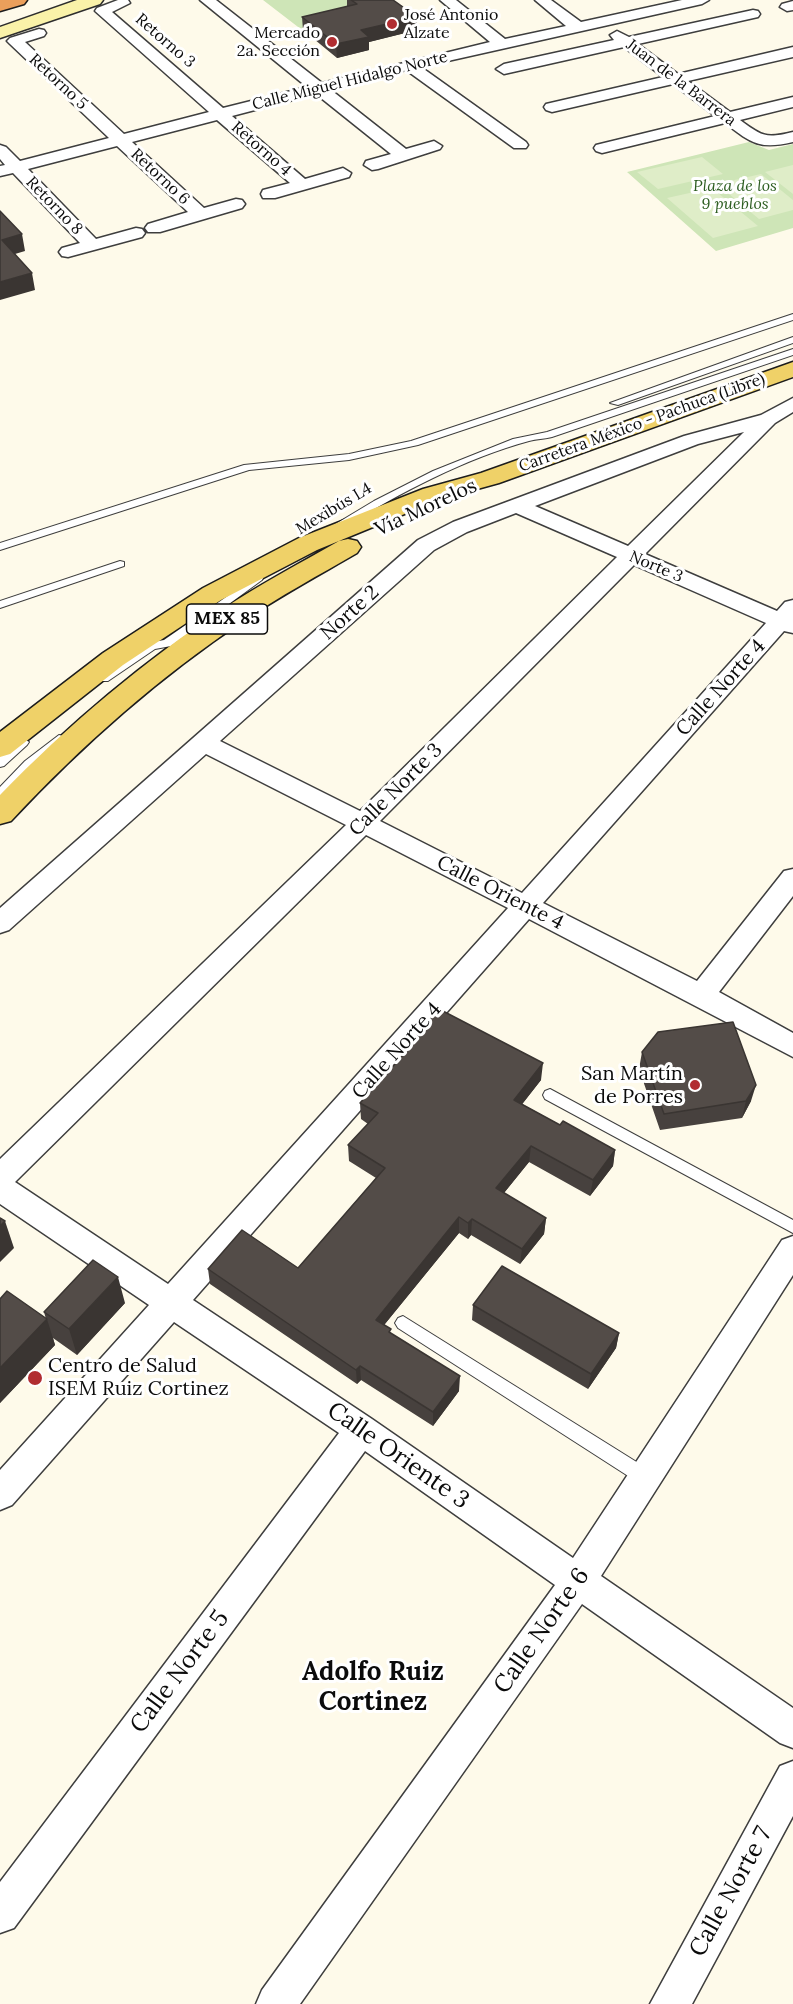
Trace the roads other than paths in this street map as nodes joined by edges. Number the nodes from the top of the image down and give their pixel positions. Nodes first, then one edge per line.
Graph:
1 (18, 0) edge
2 (94, 0) edge
3 (207, 0) edge
4 (447, 0) edge
5 (543, 0) edge
6 (642, 0) edge
7 (702, 0) edge
8 (123, 3) dead end
9 (0, 6) edge
10 (656, 10) junction
11 (753, 14) dead end
12 (599, 22) junction
13 (576, 26) junction
14 (0, 33) edge
15 (39, 33) dead end
16 (626, 42) junction
17 (500, 43) junction
18 (793, 52) edge
19 (409, 64) junction
20 (504, 69) dead end
21 (675, 79) junction
22 (319, 88) junction
23 (793, 102) edge
24 (552, 107) dead end
25 (220, 114) junction
26 (727, 118) junction
27 (793, 137) edge
28 (120, 140) junction
29 (520, 145) dead end
30 (434, 146) dead end
31 (602, 148) dead end
32 (0, 150) edge
33 (403, 155) junction
34 (372, 165) dead end
35 (8, 169) edge
36 (343, 173) dead end
37 (302, 185) junction
38 (269, 194) dead end
39 (236, 204) dead end
40 (200, 214) junction
41 (154, 228) dead end
42 (136, 233) dead end
43 (92, 245) junction
44 (68, 252) dead end
45 (793, 317) edge
46 (793, 340) edge
47 (793, 352) edge
48 (793, 369) edge
49 (793, 404) edge
50 (768, 419) junction
51 (536, 435) junction
52 (490, 478) junction
53 (519, 507) junction
54 (308, 544) junction
55 (0, 547) edge
56 (629, 556) junction
57 (120, 564) dead end
58 (0, 605) edge
59 (789, 618) edge
60 (167, 643) junction
61 (205, 743) junction
62 (0, 747) edge
63 (0, 763) edge
64 (0, 795) edge
65 (0, 813) edge
66 (363, 823) junction
67 (793, 878) edge
68 (527, 907) junction
69 (0, 923) edge
70 (701, 995) junction
71 (793, 1046) edge
72 (550, 1095) dead end
73 (0, 1178) edge
74 (0, 1188) edge
75 (793, 1227) edge
76 (793, 1249) edge
77 (171, 1303) junction
78 (403, 1323) dead end
79 (361, 1430) junction
80 (645, 1477) junction
81 (0, 1494) edge
82 (578, 1581) junction
83 (793, 1730) edge
84 (793, 1779) edge
85 (0, 1914) edge
86 (276, 2004) edge
87 (670, 2004) edge

1 - 9 highway
2 - 14 main road
3 - 22 street
4 - 17 street
5 - 13 street
6 - 10 street
7 - 10 street, Calle Miguel Hidalgo Norte
8 - 25 street, Retorno 3
10 - 12 street, Calle Miguel Hidalgo Norte
11 - 16 street
12 - 13 street, Calle Miguel Hidalgo Norte
12 - 16 street, Juan de la Barrera
13 - 17 street, Calle Miguel Hidalgo Norte
15 - 28 street, Retorno 5
16 - 20 street
16 - 21 street, Juan de la Barrera
17 - 19 street, Calle Miguel Hidalgo Norte
18 - 21 street
19 - 22 street, Calle Miguel Hidalgo Norte
19 - 29 street
21 - 24 street
21 - 26 street, Juan de la Barrera
22 - 25 street, Calle Miguel Hidalgo Norte
22 - 33 street
23 - 26 street
25 - 28 street, Calle Miguel Hidalgo Norte
25 - 37 street, Retorno 4
26 - 27 street, Juan de la Barrera
26 - 31 street
28 - 35 street, Calle Miguel Hidalgo Norte
28 - 40 street, Retorno 6
30 - 33 street
32 - 35 street, Retorno 8
33 - 34 street
35 - 43 street, Retorno 8
36 - 37 street, Retorno 4
37 - 38 street, Retorno 4
39 - 40 street, Retorno 6
40 - 41 street, Retorno 6
42 - 43 street, Retorno 8
43 - 44 street, Retorno 8
45 - 55 lane
46 - 51 lane, Mexibús L4
47 - 51 lane, Mexibús L4
48 - 52 main road, Carretera México - Pachuca (Libre) / MEX 85
49 - 50 street, Calle Norte 3
50 - 53 street, Norte 2
50 - 56 street, Calle Norte 3
51 - 54 lane, Mexibús L4
52 - 54 main road, Vía Morelos / MEX 85
52 - 65 main road, Vía Morelos / MEX 85
53 - 56 street, Norte 3
53 - 61 street, Norte 2
54 - 60 lane, Mexibús L4
54 - 62 main road, Vía Morelos / MEX 85
56 - 59 street, Norte 3
56 - 66 street, Calle Norte 3
57 - 58 lane
59 - 68 street, Calle Norte 4
60 - 63 lane, Mexibús L4
60 - 64 lane, Mexibús L4
61 - 66 street, Calle Oriente 4
61 - 69 street, Norte 2
66 - 68 street, Calle Oriente 4
66 - 73 street, Calle Norte 3
67 - 70 street
68 - 70 street, Calle Oriente 4
68 - 77 street, Calle Norte 4
70 - 71 street, Calle Oriente 4
72 - 75 lane
74 - 77 street, Calle Oriente 3
76 - 80 street, Calle Norte 6
77 - 79 street, Calle Oriente 3
77 - 81 street, Calle Norte 4
78 - 80 lane
79 - 82 street, Calle Oriente 3
79 - 85 street, Calle Norte 5
80 - 82 street, Calle Norte 6
82 - 83 street, Calle Oriente 3
82 - 86 street, Calle Norte 6
84 - 87 street, Calle Norte 7

